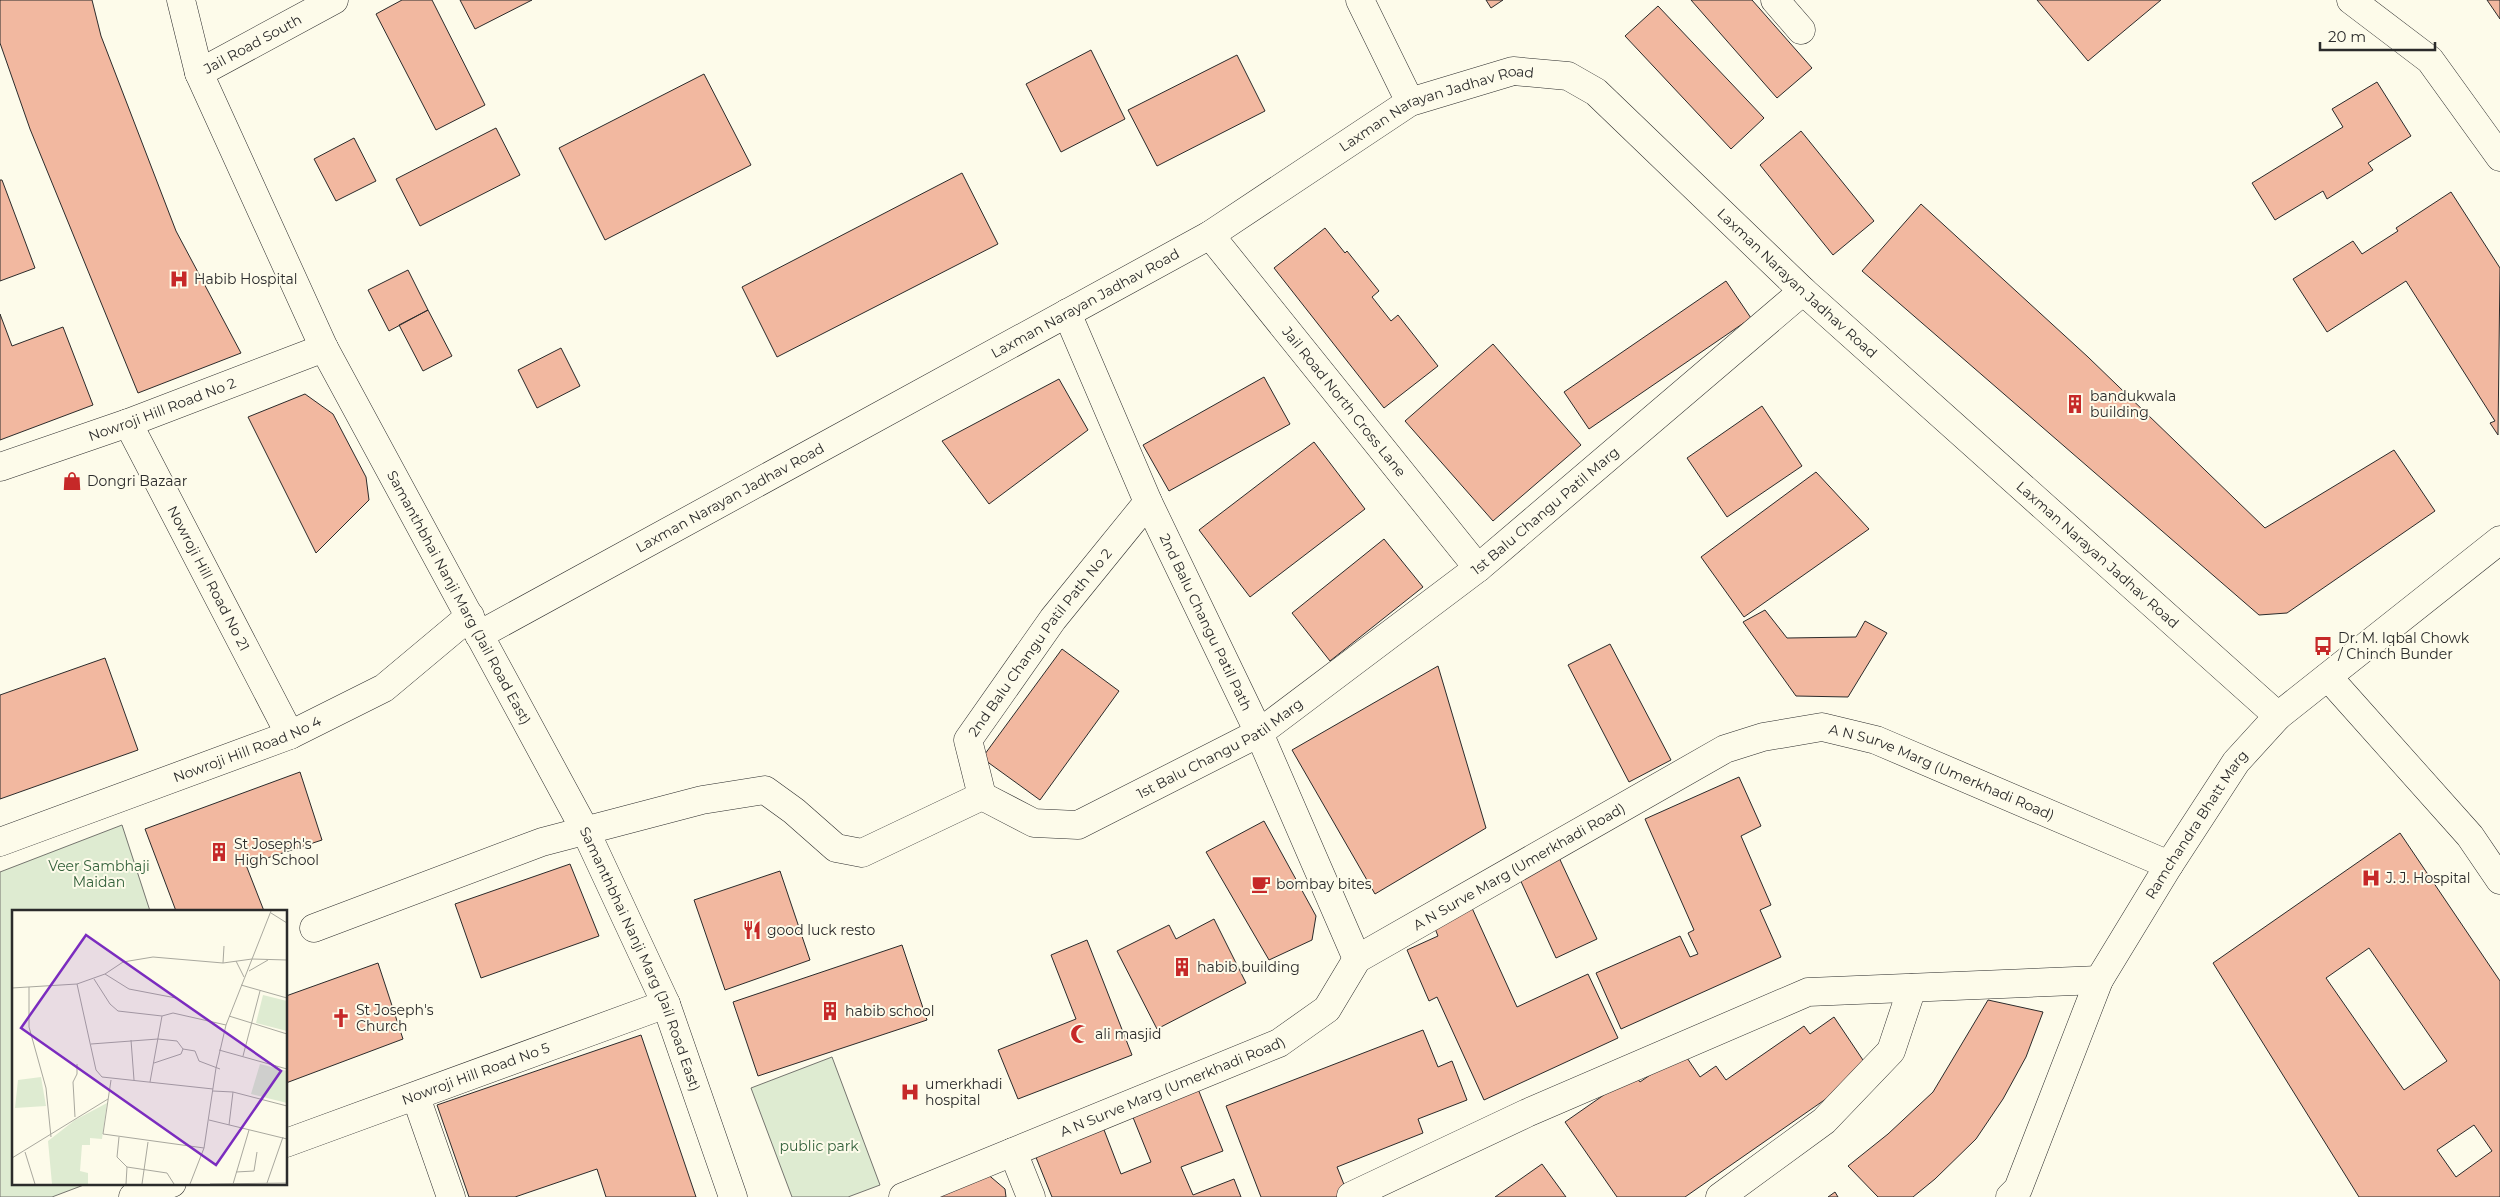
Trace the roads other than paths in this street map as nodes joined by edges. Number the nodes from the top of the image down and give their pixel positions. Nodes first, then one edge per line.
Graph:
1 (181, 0) edge
2 (334, 0) edge
3 (1360, 0) edge
4 (1775, 0) edge
5 (2351, 0) edge
6 (1801, 30) dead end
7 (199, 73) junction
8 (1410, 102) junction
9 (2500, 157) edge
10 (1210, 235) junction
11 (1803, 291) junction
12 (1067, 313) junction
13 (324, 348) junction
14 (128, 423) junction
15 (0, 467) edge
16 (1148, 502) junction
17 (2500, 540) edge
18 (1478, 568) junction
19 (474, 626) junction
20 (2328, 677) junction
21 (2278, 716) junction
22 (1259, 733) junction
23 (290, 735) junction
24 (982, 796) junction
25 (586, 832) junction
26 (0, 842) edge
27 (2169, 865) junction
28 (2500, 880) edge
29 (314, 928) dead end
30 (1357, 959) junction
31 (2099, 980) junction
32 (1912, 988) junction
33 (666, 1004) junction
34 (416, 1097) junction
35 (288, 1142) edge
36 (1013, 1152) junction
37 (169, 1184) edge
38 (1351, 1196) dead end
39 (133, 1197) edge
40 (451, 1197) edge
41 (733, 1197) edge
42 (903, 1197) edge
43 (1031, 1197) edge
44 (1720, 1197) edge
45 (2010, 1197) edge

1 - 7 street, Samanthbhai Nanji Marg (Jail Road East)
2 - 7 street, Jail Road South
3 - 8 street
4 - 6 street
5 - 9 street
7 - 13 street, Samanthbhai Nanji Marg (Jail Road East)
8 - 10 street, Laxman Narayan Jadhav Road
8 - 11 street, Laxman Narayan Jadhav Road
10 - 12 street, Laxman Narayan Jadhav Road
10 - 18 street, Jail Road North Cross Lane
11 - 18 street, 1st Balu Changu Patil Marg
11 - 21 street, Laxman Narayan Jadhav Road
12 - 16 street, 2nd Balu Changu Patil Path
12 - 19 street, Laxman Narayan Jadhav Road
13 - 14 street, Nowroji Hill Road No 2
13 - 19 street, Samanthbhai Nanji Marg (Jail Road East)
14 - 15 street, Nowroji Hill Road No 2
14 - 23 street, Nowroji Hill Road No 21
16 - 22 street, 2nd Balu Changu Patil Path
16 - 24 street, 2nd Balu Changu Patil Path No 2
17 - 20 street, Ramchandra Bhatt Marg
18 - 22 street, 1st Balu Changu Patil Marg
19 - 23 street, Nowroji Hill Road No 4
19 - 25 street, Samanthbhai Nanji Marg (Jail Road East)
20 - 21 street, Ramchandra Bhatt Marg
20 - 28 street
21 - 27 street, Ramchandra Bhatt Marg
22 - 24 street, 1st Balu Changu Patil Marg
22 - 30 street, 2nd Balu Changu Patil Path
23 - 26 street, Nowroji Hill Road No 4
24 - 25 street
25 - 29 street
25 - 33 street, Samanthbhai Nanji Marg (Jail Road East)
27 - 30 street, A N Surve Marg (Umerkhadi Road)
27 - 31 street, Ramchandra Bhatt Marg
30 - 36 street, A N Surve Marg (Umerkhadi Road)
31 - 32 street
31 - 45 street, Ramchandra Bhatt Marg
32 - 38 street
32 - 44 street
33 - 34 street, Nowroji Hill Road No 5
33 - 41 street, Samanthbhai Nanji Marg (Jail Road East)
34 - 35 street, Nowroji Hill Road No 5
34 - 40 street
36 - 42 street, A N Surve Marg (Umerkhadi Road)
36 - 43 street
37 - 39 street

